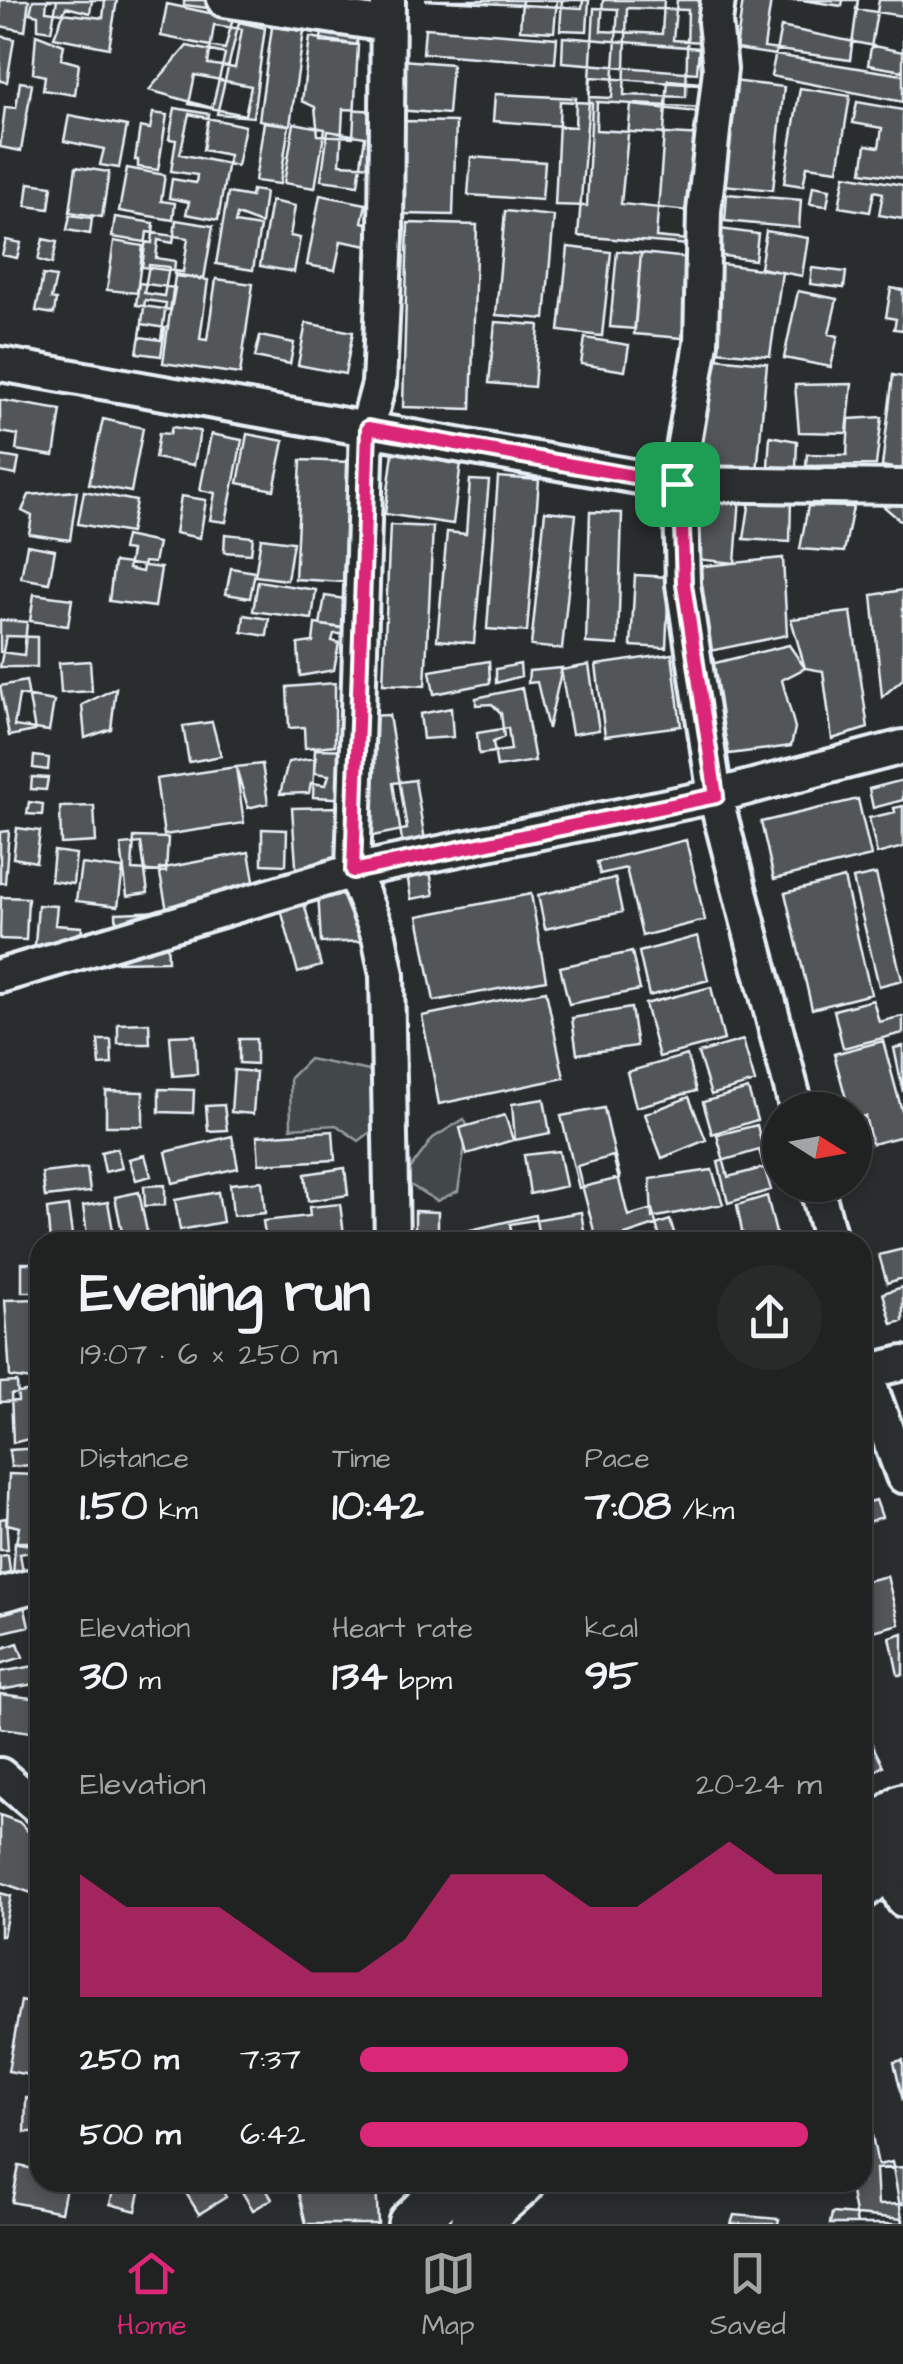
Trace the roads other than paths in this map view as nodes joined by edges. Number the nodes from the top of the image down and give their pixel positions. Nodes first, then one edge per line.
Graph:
1 (224, 0) edge
2 (718, 0) edge
3 (388, 12) edge
4 (0, 364) edge
5 (368, 428) junction
6 (677, 484) junction
7 (903, 487) edge
8 (903, 747) edge
9 (716, 796) junction
10 (353, 871) junction
11 (0, 976) edge
12 (792, 1092) edge
13 (820, 1202) edge
14 (392, 1232) edge
15 (828, 1232) edge
16 (903, 1363) edge
17 (872, 1368) edge
18 (872, 1394) edge
19 (903, 1476) edge
20 (30, 1587) edge
21 (0, 1595) edge
22 (0, 1775) edge
23 (30, 1800) edge
24 (903, 1807) edge
25 (884, 1869) edge
26 (455, 2195) edge
27 (411, 2224) edge

1 - 3 street
2 - 6 street
3 - 5 street
4 - 5 street
5 - 6 street
5 - 10 street
6 - 7 street
6 - 9 street
8 - 9 street
9 - 10 street
9 - 12 street
10 - 11 street
10 - 14 street
13 - 15 street
16 - 17 street
18 - 19 street
20 - 21 street
22 - 23 street
24 - 25 main road
26 - 27 main road

